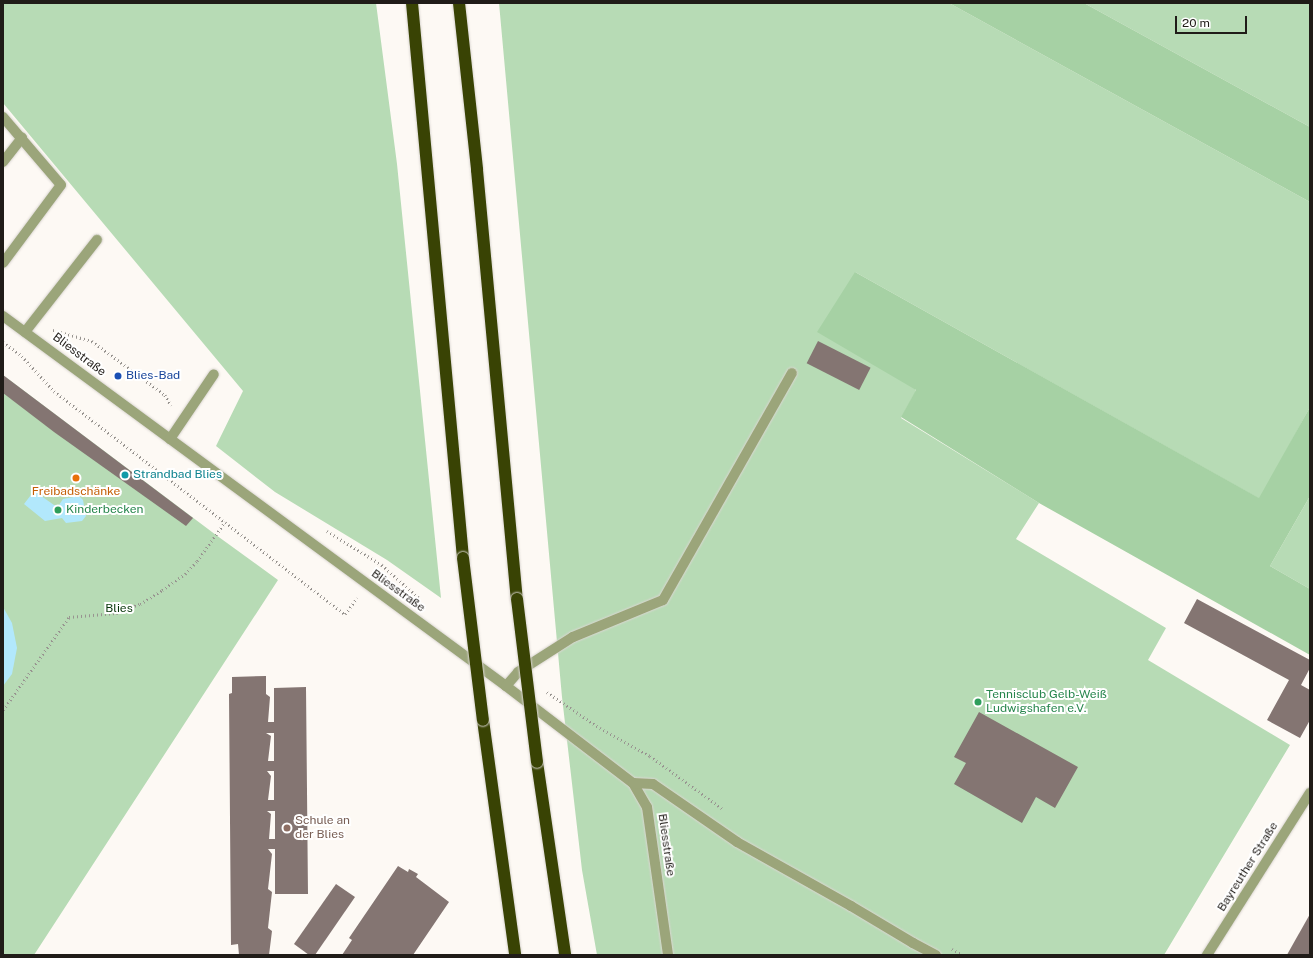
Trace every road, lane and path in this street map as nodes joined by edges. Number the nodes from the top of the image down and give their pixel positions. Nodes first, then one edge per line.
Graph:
1 (412, 3) edge
2 (459, 3) edge
3 (3, 116) edge
4 (22, 138) junction
5 (3, 162) edge
6 (97, 240) dead end
7 (3, 263) edge
8 (3, 316) edge
9 (34, 321) junction
10 (25, 332) junction
11 (3, 342) edge
12 (792, 373) dead end
13 (214, 374) dead end
14 (181, 422) junction
15 (170, 439) junction
16 (225, 522) junction
17 (324, 528) dead end
18 (422, 600) dead end
19 (345, 614) dead end
20 (506, 686) junction
21 (543, 690) dead end
22 (3, 710) edge
23 (650, 756) dead end
24 (633, 783) junction
25 (1310, 793) edge
26 (515, 955) edge
27 (565, 955) edge
28 (668, 955) edge
29 (936, 955) edge
30 (1207, 955) edge

1 - 26 highway, bridge
2 - 27 highway, bridge
3 - 4 street
4 - 5 street
4 - 7 street
6 - 9 street
8 - 10 street, Bliesstraße
9 - 10 street
9 - 14 path
10 - 15 street, Bliesstraße
11 - 16 path
12 - 20 street
13 - 14 street
14 - 15 street
15 - 20 street, Bliesstraße
16 - 19 path
16 - 22 path
17 - 18 path
20 - 24 street, Bliesstraße
21 - 23 path
24 - 28 street, Bliesstraße
24 - 29 street
25 - 30 street, Bayreuther Straße

